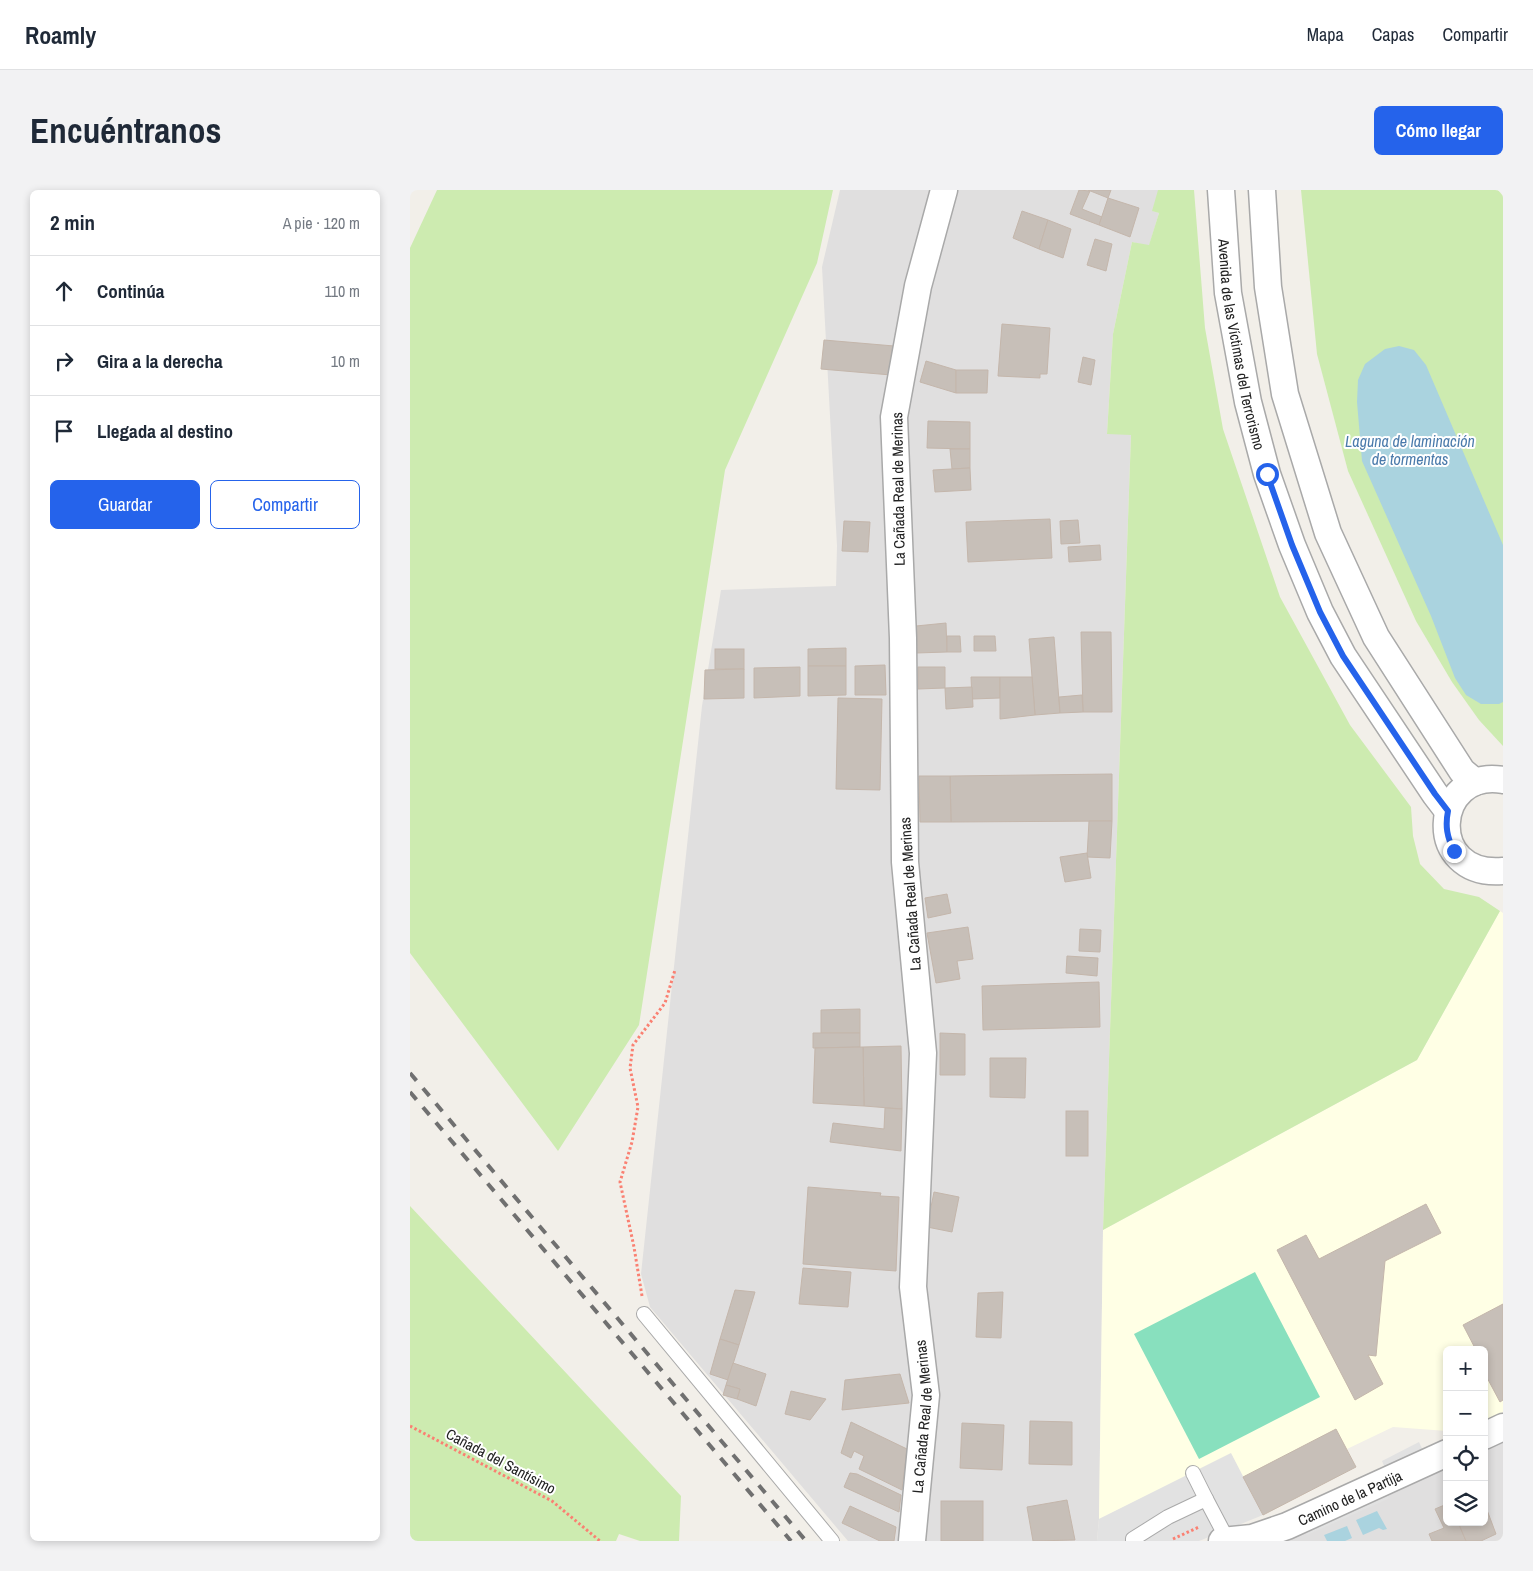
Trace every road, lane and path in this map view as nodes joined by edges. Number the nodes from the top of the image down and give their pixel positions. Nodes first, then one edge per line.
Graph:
1 (944, 190) edge
2 (1221, 190) edge
3 (1262, 190) edge
4 (1503, 780) edge
5 (1475, 782) junction
6 (1448, 811) junction
7 (1503, 871) edge
8 (676, 970) dead end
9 (644, 1314) joint
10 (410, 1426) edge
11 (1503, 1427) edge
12 (1488, 1434) edge
13 (1443, 1455) edge
14 (1193, 1473) dead end
15 (1206, 1499) junction
16 (1218, 1534) edge
17 (600, 1541) edge
18 (832, 1541) edge
19 (912, 1541) edge
20 (1133, 1541) edge
21 (1167, 1541) edge

1 - 19 street, La Cañada Real de Merinas
2 - 6 street, Avenida de las Víctimas del Terrorismo
3 - 5 street
4 - 5 street
5 - 6 street
6 - 7 street
8 - 9 path
9 - 18 lane
10 - 17 path, Cañada del Santísimo
11 - 12 street
13 - 16 street, Camino de la Partija
14 - 15 lane
15 - 16 lane
15 - 20 lane
16 - 21 path

